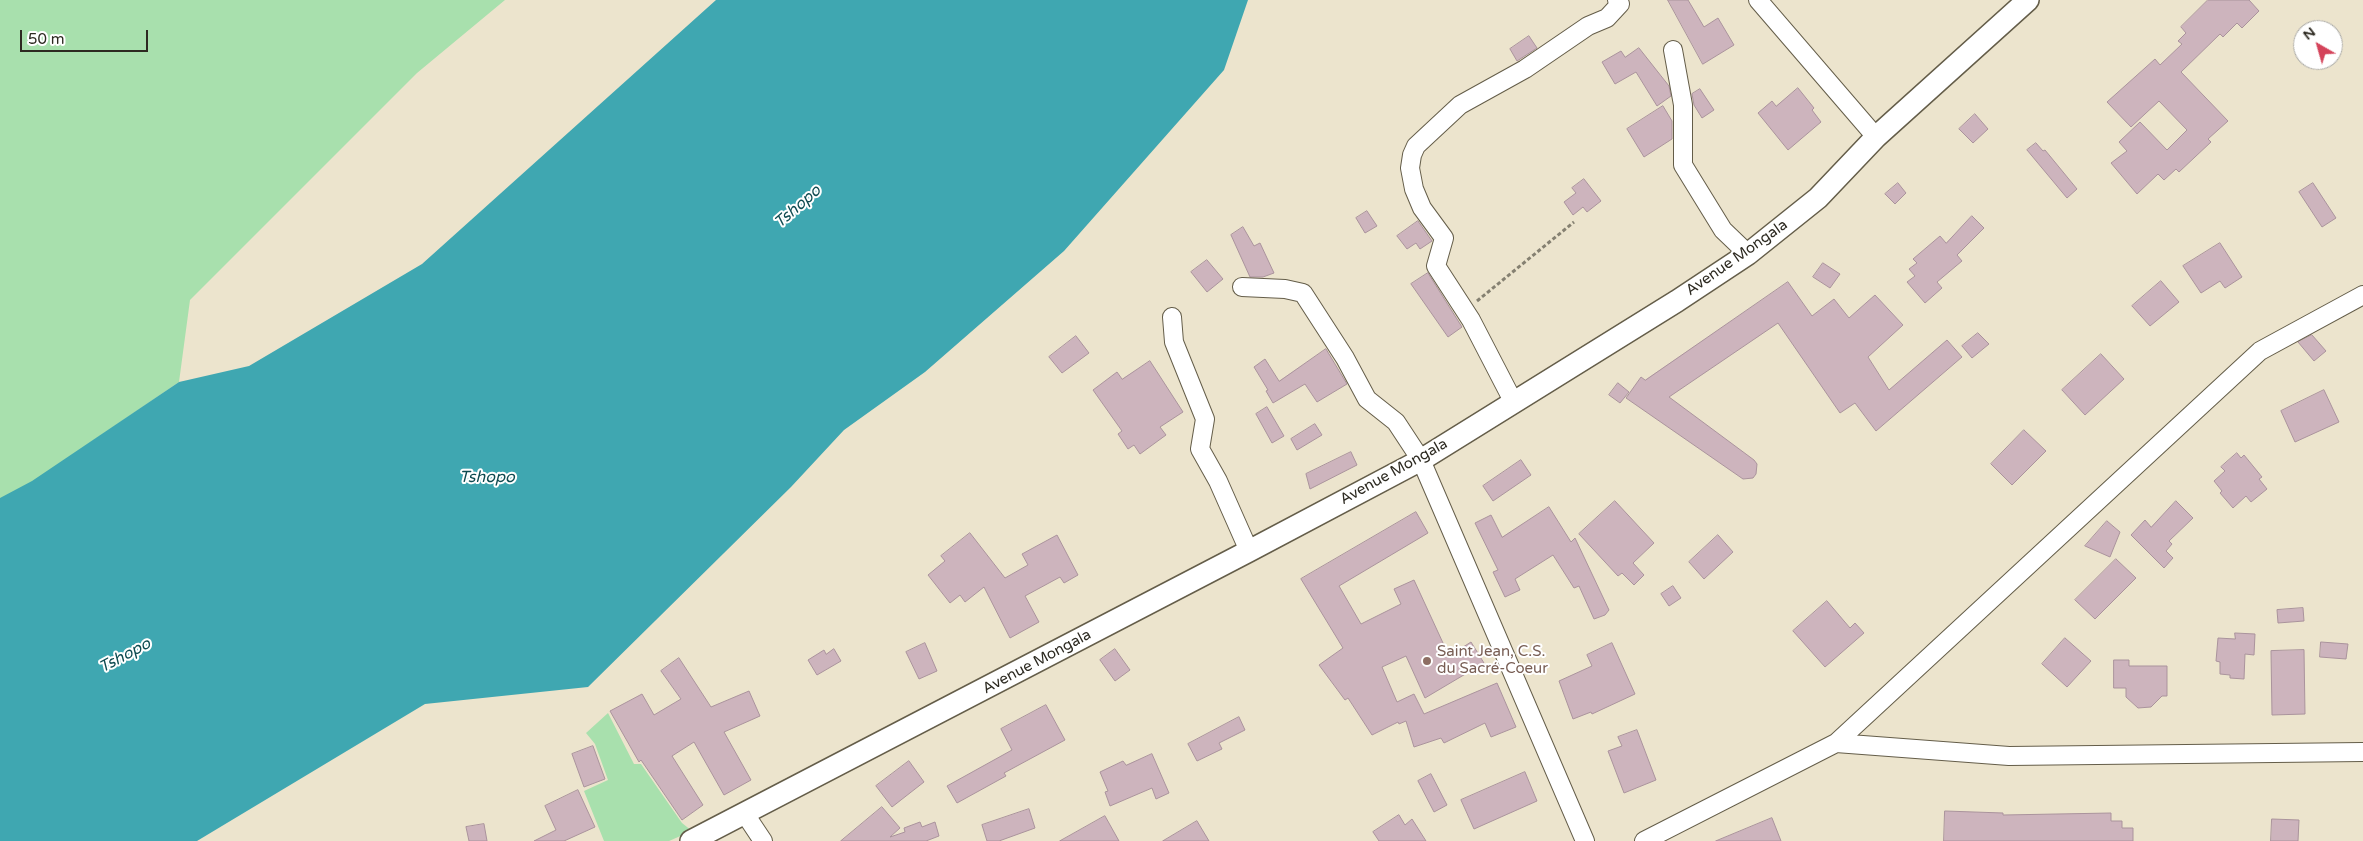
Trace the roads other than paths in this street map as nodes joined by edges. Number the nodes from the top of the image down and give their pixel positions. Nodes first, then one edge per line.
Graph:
1 (1618, 0) edge
2 (1758, 0) edge
3 (2028, 0) edge
4 (1673, 50) dead end
5 (1876, 137) junction
6 (1748, 254) junction
7 (1242, 287) dead end
8 (2363, 295) edge
9 (1172, 317) dead end
10 (1514, 403) junction
11 (1420, 460) junction
12 (1249, 551) junction
13 (1836, 743) junction
14 (2363, 752) edge
15 (745, 814) junction
16 (691, 841) edge
17 (763, 841) edge
18 (1585, 841) edge
19 (1644, 841) edge

1 - 10 street
2 - 5 street
3 - 5 street, Avenue Mongala
4 - 6 street
5 - 6 street, Avenue Mongala
6 - 10 street, Avenue Mongala
7 - 11 street
8 - 13 street
9 - 12 street
10 - 11 street, Avenue Mongala
11 - 12 street, Avenue Mongala
11 - 18 street
12 - 15 street, Avenue Mongala
13 - 14 street
13 - 19 street
15 - 16 street, Avenue Mongala
15 - 17 street

